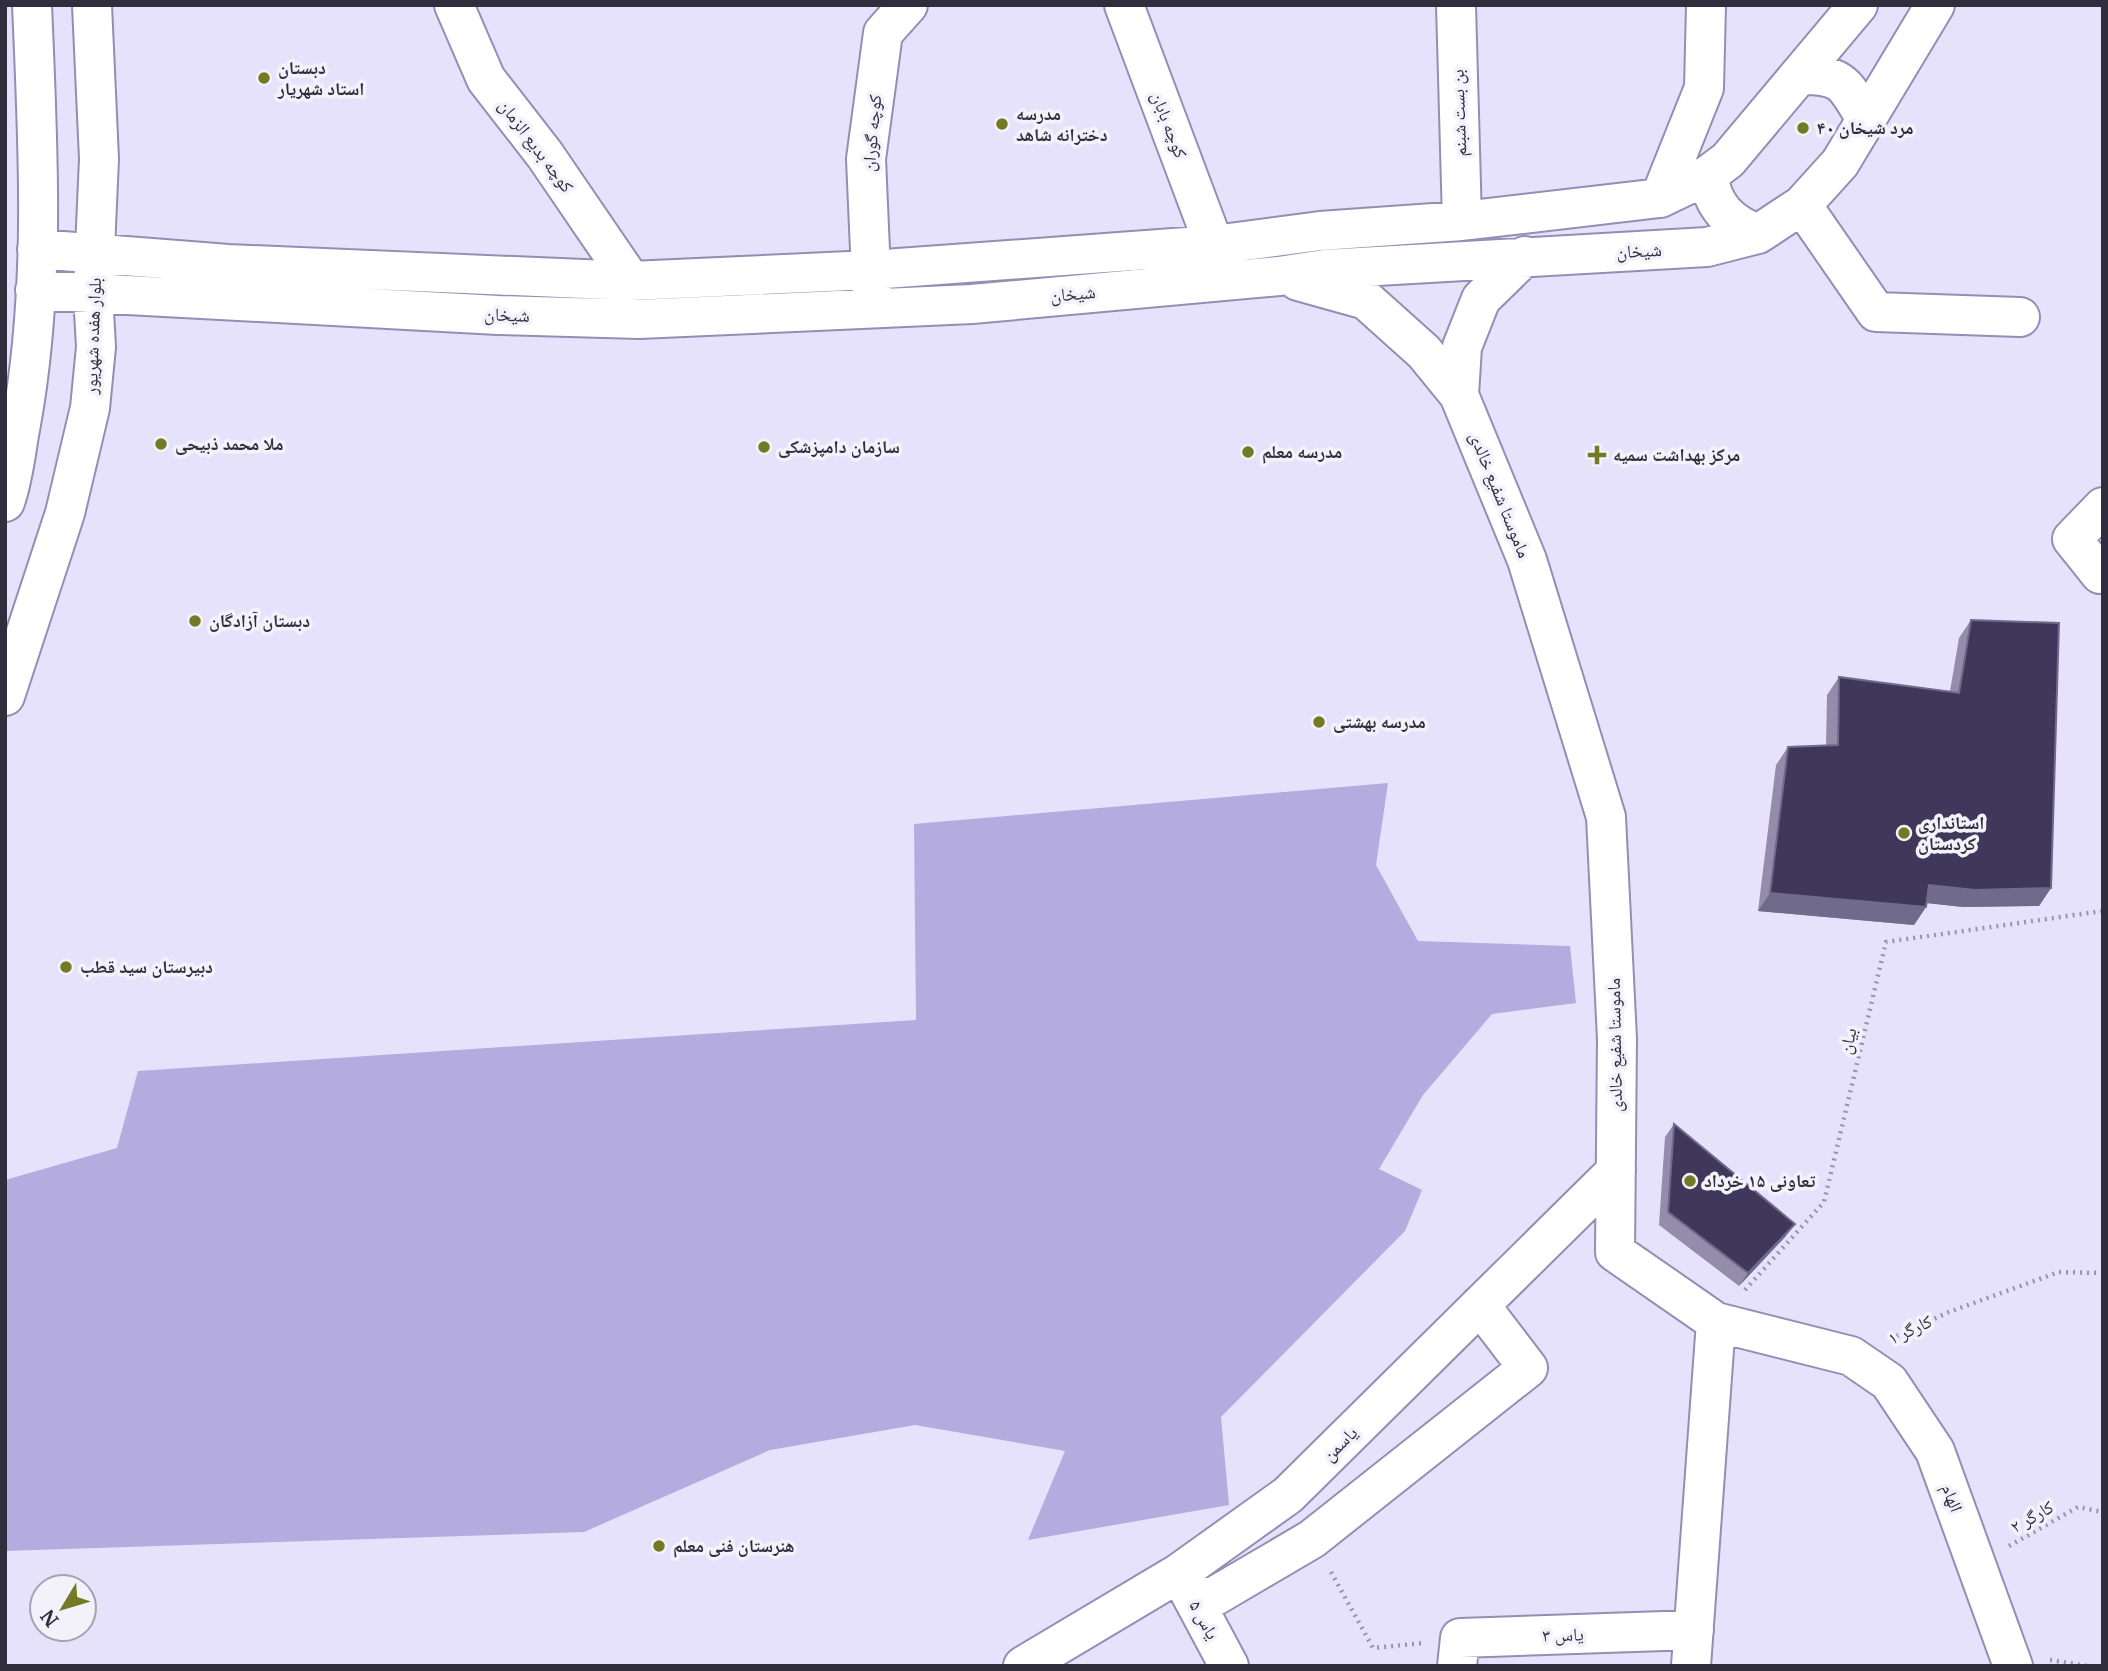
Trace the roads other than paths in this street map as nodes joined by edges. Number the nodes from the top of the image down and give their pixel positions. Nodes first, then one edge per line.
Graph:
1 (32, 5) edge
2 (92, 5) edge
3 (454, 5) edge
4 (908, 5) edge
5 (1124, 5) edge
6 (1456, 5) edge
7 (1706, 5) edge
8 (1857, 5) edge
9 (1935, 5) edge
10 (1799, 75) junction
11 (1865, 118) junction
12 (1708, 175) junction
13 (1660, 198) junction
14 (1802, 205) junction
15 (1462, 221) junction
16 (1758, 234) junction
17 (1214, 245) junction
18 (37, 249) junction
19 (97, 255) junction
20 (1524, 256) junction
21 (871, 270) junction
22 (1279, 276) junction
23 (631, 281) junction
24 (35, 290) junction
25 (93, 294) junction
26 (872, 308) junction
27 (2020, 317) dead end
28 (1459, 395) junction
29 (6, 495) edge
30 (2103, 507) edge
31 (2103, 573) edge
32 (5, 696) edge
33 (1616, 1171) junction
34 (1480, 1305) junction
35 (1716, 1322) junction
36 (1186, 1586) junction
37 (1693, 1648) edge
38 (1458, 1652) edge
39 (1023, 1666) edge
40 (1229, 1666) edge
41 (2013, 1666) edge

1 - 18 street
2 - 19 street, بلوار هفده شهریور
3 - 23 street, کوچه بدیع الزمان
4 - 21 street, کوچه گوران
5 - 17 street, کوچه بابان
6 - 15 street, بن بست شبنم
7 - 13 street
8 - 10 street
9 - 11 street, شیخان
10 - 11 street
10 - 12 street
11 - 14 street, شیخان
12 - 13 street
12 - 16 street
13 - 15 street
14 - 16 street, شیخان
14 - 27 street
15 - 17 street
16 - 20 street, شیخان
17 - 21 street
18 - 19 street
18 - 24 street
19 - 23 street
19 - 25 street, بلوار هفده شهریور
20 - 22 street, شیخان
20 - 28 street
21 - 23 street
21 - 26 street, کوچه گوران
22 - 26 street, شیخان
22 - 28 street
24 - 25 street, شیخان
24 - 29 street
25 - 26 street, شیخان
25 - 32 street, بلوار هفده شهریور
28 - 33 street, ماموستا شفیع خالدی
30 - 31 street
33 - 34 street, یاسمن
33 - 35 street, ماموستا شفیع خالدی
34 - 36 street, یاسمن
34 - 36 street
35 - 37 street
35 - 41 street, الهام
36 - 39 street, یاسمن
36 - 40 street, یاس ۵
37 - 38 street, یاس ۳

